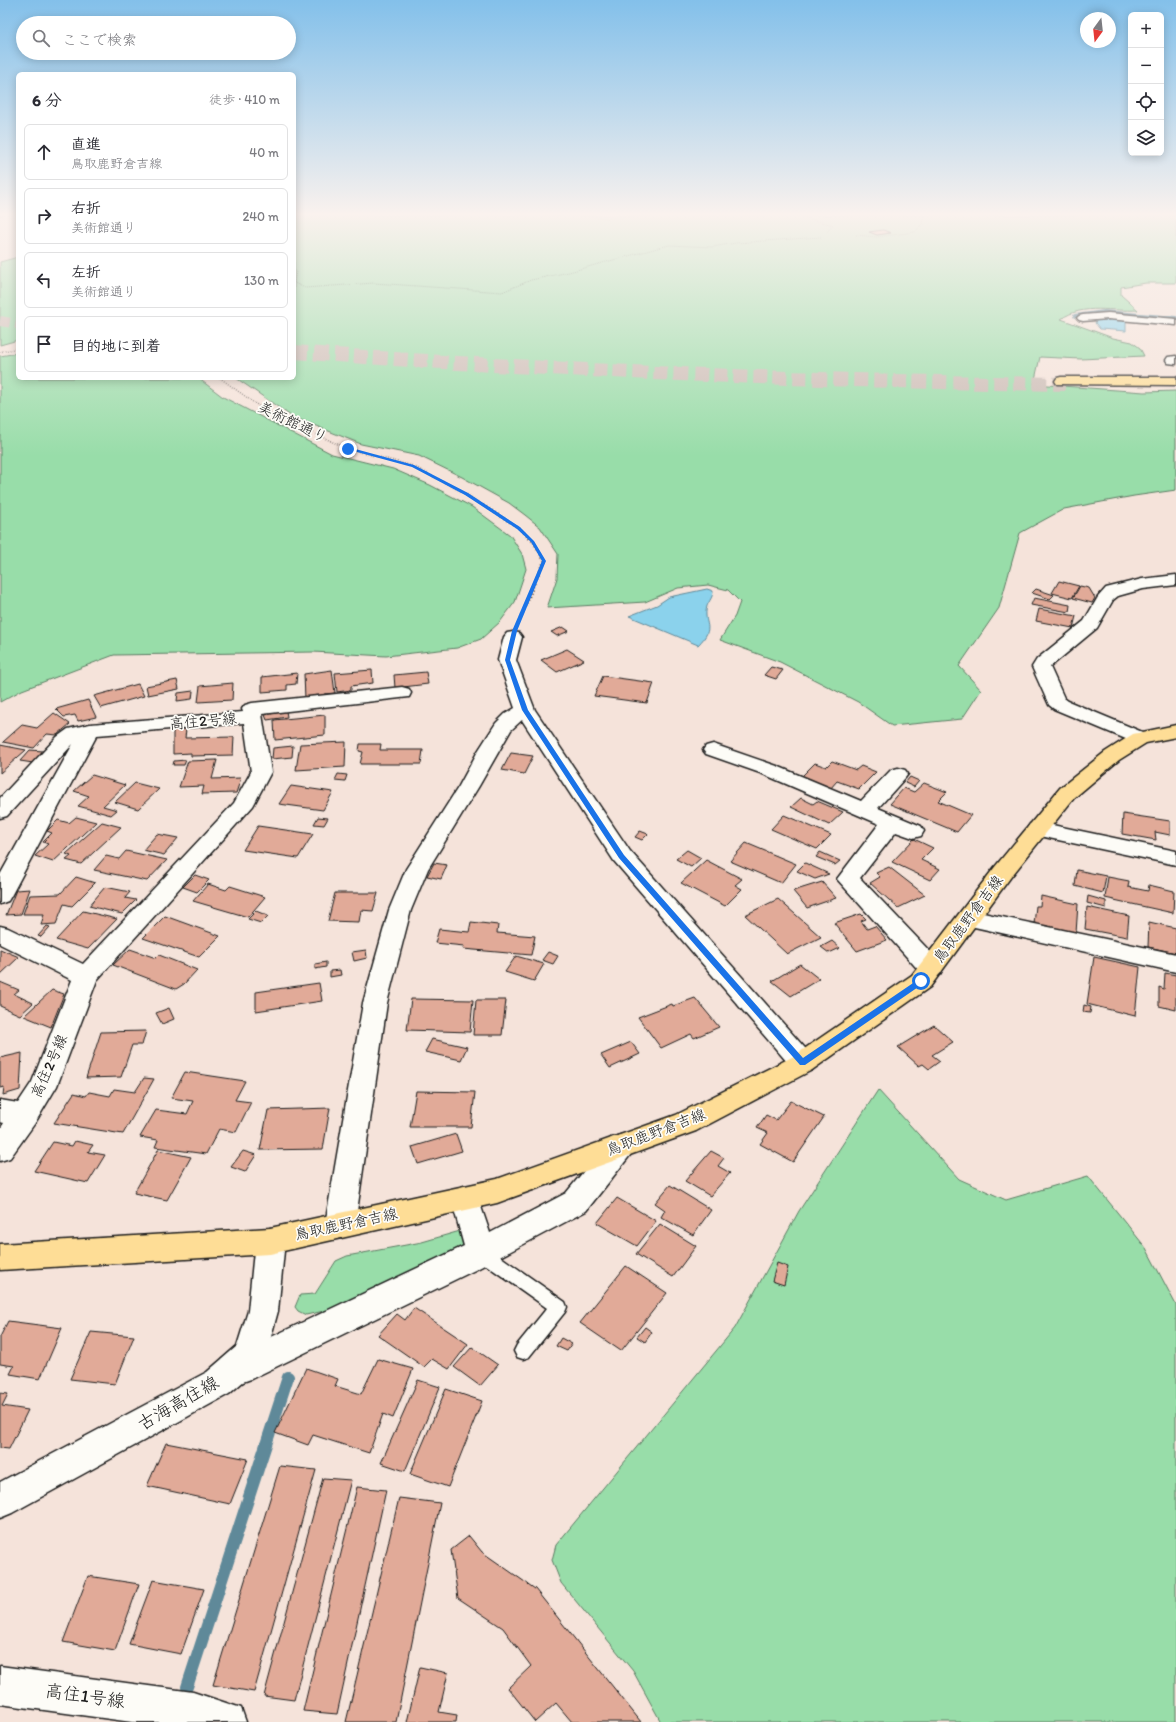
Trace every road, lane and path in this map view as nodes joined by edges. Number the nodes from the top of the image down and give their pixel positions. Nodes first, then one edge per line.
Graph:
1 (1083, 318) dead end
2 (1176, 322) edge
3 (16, 348) edge
4 (0, 352) edge
5 (223, 380) edge
6 (1176, 382) edge
7 (1176, 385) edge
8 (1176, 580) edge
9 (513, 637) joint
10 (402, 693) dead end
11 (525, 710) junction
12 (253, 717) junction
13 (90, 730) junction
14 (1176, 731) edge
15 (1140, 738) junction
16 (713, 750) dead end
17 (898, 774) dead end
18 (864, 810) junction
19 (0, 811) edge
20 (892, 822) junction
21 (1038, 829) junction
22 (913, 831) dead end
23 (1176, 858) edge
24 (0, 896) edge
25 (969, 918) junction
26 (0, 934) edge
27 (1176, 963) edge
28 (931, 968) junction
29 (86, 976) junction
30 (802, 1063) junction
31 (13, 1113) edge
32 (621, 1146) junction
33 (0, 1150) edge
34 (465, 1198) junction
35 (340, 1225) junction
36 (270, 1241) junction
37 (481, 1252) junction
38 (0, 1257) edge
39 (523, 1352) dead end
40 (228, 1373) junction
41 (0, 1501) edge
42 (0, 1685) edge
43 (203, 1718) edge

1 - 2 street
3 - 4 path
5 - 9 path, 美術館通り
6 - 7 main road
8 - 15 street
9 - 11 street
10 - 12 street
11 - 30 street
11 - 35 street
12 - 13 street, 高住2号線
12 - 29 street, 高住2号線
13 - 19 street, 高住2号線
13 - 24 street
14 - 15 main road, 鳥取鹿野倉吉線
15 - 21 main road, 鳥取鹿野倉吉線
16 - 18 street
17 - 18 street
18 - 20 street
20 - 22 street
20 - 28 street
21 - 23 street
21 - 25 main road, 鳥取鹿野倉吉線
25 - 27 street
25 - 28 main road, 鳥取鹿野倉吉線
26 - 29 street
28 - 30 main road, 鳥取鹿野倉吉線
29 - 31 street, 高住2号線
30 - 32 main road, 鳥取鹿野倉吉線
31 - 33 street, 高住2号線
32 - 34 main road, 鳥取鹿野倉吉線
32 - 37 street
34 - 35 main road, 鳥取鹿野倉吉線
34 - 37 street
35 - 36 main road, 鳥取鹿野倉吉線
36 - 38 main road, 鳥取鹿野倉吉線
36 - 40 street, 古海高住線
37 - 39 lane
37 - 40 street
40 - 41 street, 古海高住線
42 - 43 street, 高住1号線

